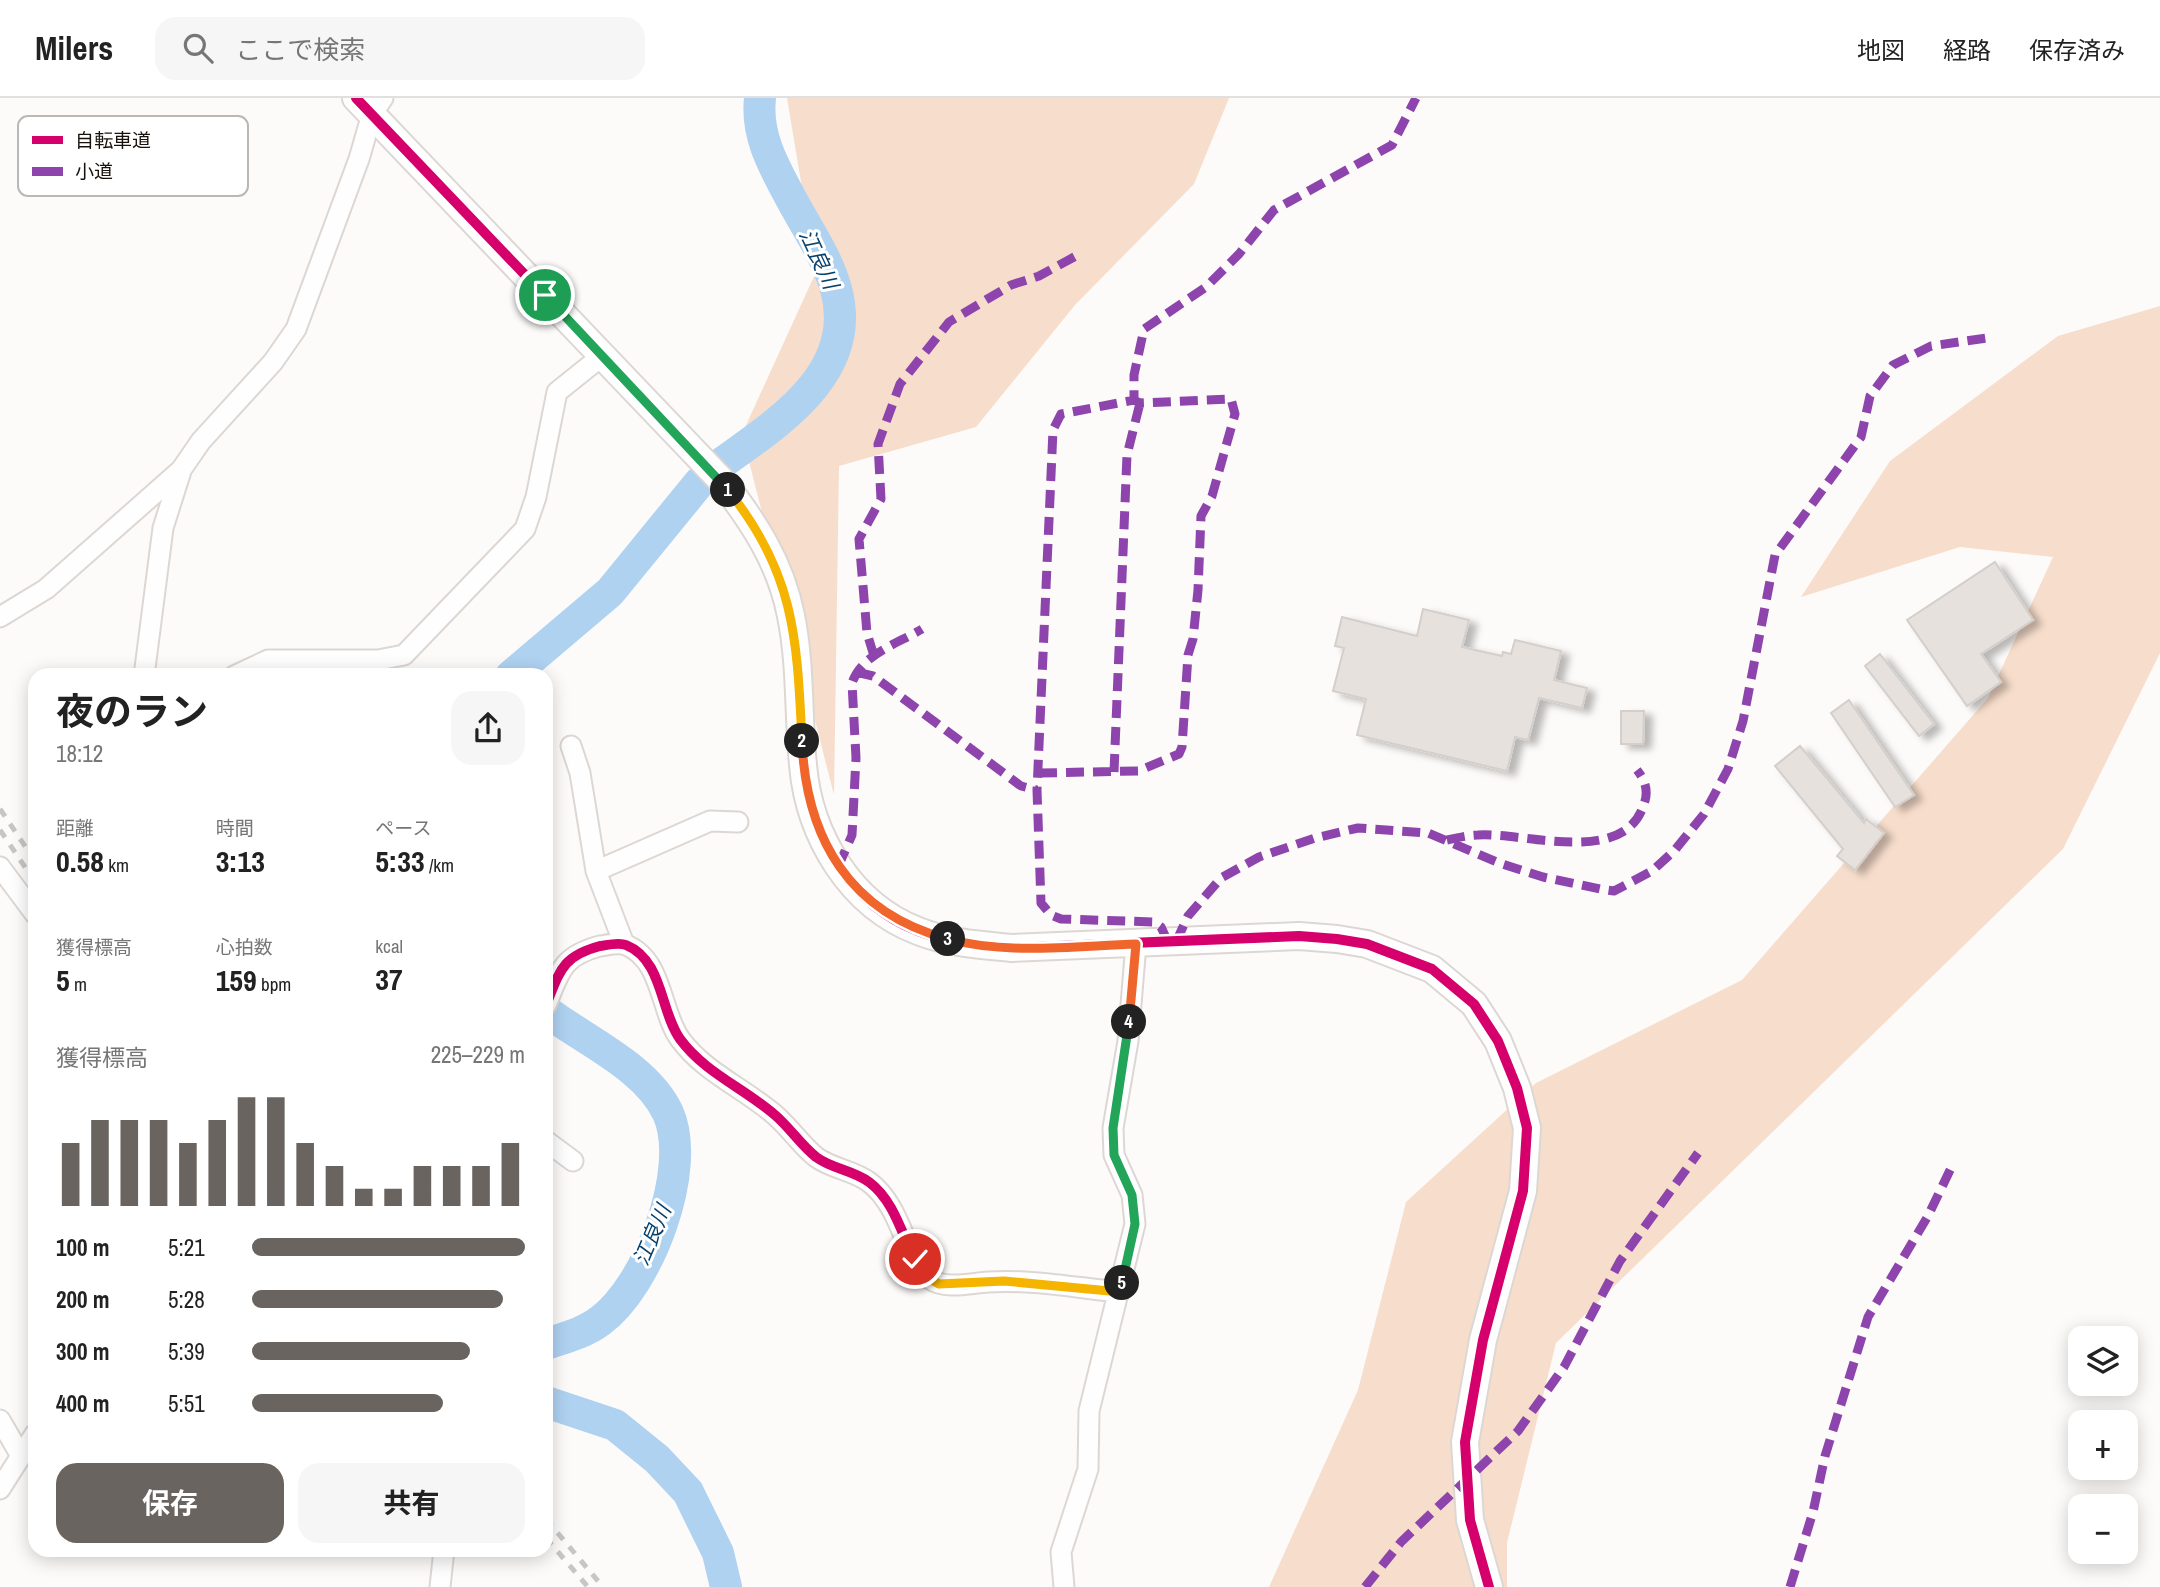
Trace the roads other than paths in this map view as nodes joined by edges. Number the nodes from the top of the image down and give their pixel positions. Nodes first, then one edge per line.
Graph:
1 (371, 103) edge
2 (603, 356) junction
3 (181, 470) junction
4 (0, 617) edge
5 (145, 668) edge
6 (251, 668) edge
7 (571, 746) dead end
8 (737, 822) dead end
9 (0, 867) edge
10 (596, 871) junction
11 (28, 905) edge
12 (624, 944) junction
13 (1136, 944) junction
14 (553, 989) edge
15 (553, 1146) edge
16 (573, 1161) dead end
17 (1120, 1292) junction
18 (0, 1420) edge
19 (28, 1446) edge
20 (21, 1457) junction
21 (0, 1489) edge
22 (443, 1557) edge
23 (440, 1587) edge
24 (1064, 1587) edge
25 (1489, 1587) edge

1 - 2 street
1 - 3 street
2 - 6 street
2 - 13 street
3 - 4 street
3 - 5 street
7 - 10 street
8 - 10 street
9 - 11 street
10 - 12 street
12 - 14 street
12 - 17 street
13 - 17 street
13 - 25 street
15 - 16 street
17 - 24 street
18 - 20 street
19 - 20 street
20 - 21 street
22 - 23 street

